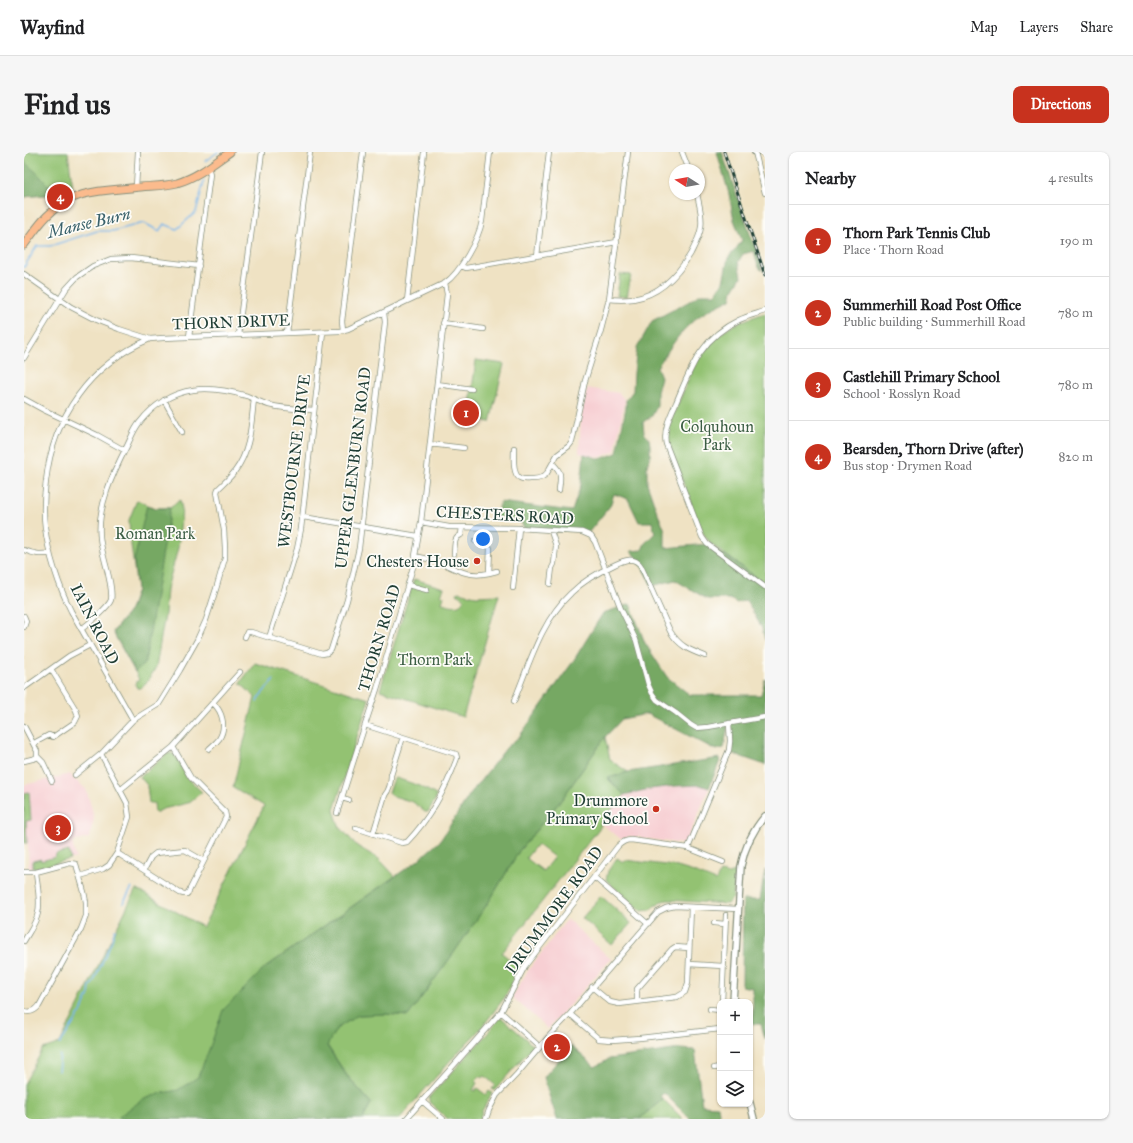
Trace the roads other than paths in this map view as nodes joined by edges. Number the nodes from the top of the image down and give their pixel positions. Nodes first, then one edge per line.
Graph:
1 (138, 152) edge
2 (230, 152) edge
3 (262, 152) edge
4 (310, 152) edge
5 (363, 152) edge
6 (424, 152) edge
7 (490, 152) edge
8 (549, 152) edge
9 (628, 152) edge
10 (682, 152) edge
11 (755, 152) edge
12 (687, 164) edge
13 (208, 167) junction
14 (136, 188) junction
15 (765, 193) edge
16 (697, 200) edge
17 (617, 242) junction
18 (24, 245) edge
19 (537, 256) junction
20 (199, 266) junction
21 (461, 266) junction
22 (24, 274) edge
23 (446, 283) junction
24 (59, 299) junction
25 (609, 299) junction
26 (407, 301) junction
27 (765, 311) edge
28 (384, 313) junction
29 (443, 324) junction
30 (483, 329) dead end
31 (343, 330) junction
32 (323, 332) junction
33 (287, 333) junction
34 (238, 335) junction
35 (189, 337) junction
36 (150, 339) junction
37 (24, 358) edge
38 (437, 384) junction
39 (472, 389) dead end
40 (254, 399) junction
41 (24, 400) edge
42 (164, 400) junction
43 (314, 410) junction
44 (63, 419) junction
45 (182, 432) dead end
46 (430, 444) junction
47 (464, 448) dead end
48 (514, 448) dead end
49 (124, 450) junction
50 (553, 464) junction
51 (559, 490) dead end
52 (303, 518) junction
53 (421, 522) junction
54 (362, 527) junction
55 (462, 527) junction
56 (519, 528) junction
57 (552, 531) junction
58 (418, 536) junction
59 (475, 541) dead end
60 (24, 550) edge
61 (50, 553) junction
62 (454, 554) dead end
63 (415, 556) junction
64 (606, 568) junction
65 (497, 570) dead end
66 (490, 573) junction
67 (550, 584) dead end
68 (408, 585) junction
69 (765, 587) edge
70 (513, 588) dead end
71 (427, 590) dead end
72 (24, 616) edge
73 (24, 627) edge
74 (81, 629) junction
75 (244, 637) dead end
76 (269, 638) junction
77 (90, 645) junction
78 (705, 656) dead end
79 (50, 669) junction
80 (240, 672) dead end
81 (24, 688) edge
82 (514, 701) dead end
83 (213, 702) junction
84 (765, 717) edge
85 (133, 720) junction
86 (729, 723) junction
87 (365, 725) junction
88 (24, 726) edge
89 (403, 737) junction
90 (36, 742) dead end
91 (173, 747) junction
92 (209, 749) dead end
93 (101, 754) junction
94 (37, 756) junction
95 (24, 761) edge
96 (75, 775) dead end
97 (52, 781) dead end
98 (120, 790) junction
99 (342, 798) junction
100 (349, 800) dead end
101 (337, 813) dead end
102 (765, 816) edge
103 (356, 828) dead end
104 (373, 834) junction
105 (688, 848) junction
106 (117, 853) junction
107 (204, 861) junction
108 (722, 862) dead end
109 (144, 870) junction
110 (24, 872) edge
111 (36, 872) junction
112 (80, 876) junction
113 (594, 877) junction
114 (691, 907) junction
115 (738, 909) junction
116 (726, 915) dead end
117 (714, 922) dead end
118 (648, 924) junction
119 (725, 924) junction
120 (24, 941) edge
121 (689, 948) junction
122 (689, 964) junction
123 (723, 966) junction
124 (592, 987) junction
125 (722, 999) edge
126 (733, 999) edge
127 (637, 1001) junction
128 (710, 1009) dead end
129 (717, 1010) edge
130 (24, 1011) edge
131 (501, 1012) junction
132 (570, 1014) junction
133 (717, 1029) edge
134 (540, 1047) junction
135 (714, 1068) dead end
136 (717, 1068) edge
137 (422, 1102) junction
138 (751, 1107) edge
139 (406, 1119) edge
140 (443, 1119) edge
141 (486, 1119) edge
142 (754, 1119) edge

1 - 14 street
2 - 13 main road
3 - 34 street
4 - 33 street
5 - 31 street
6 - 26 street
7 - 21 street
8 - 19 street
9 - 17 street
10 - 12 street
11 - 15 street
13 - 14 main road
13 - 20 street
14 - 18 main road
16 - 25 street
17 - 19 street
17 - 25 street
19 - 21 street
20 - 24 street
20 - 35 street
21 - 23 street
22 - 24 street, THORN DRIVE
23 - 26 street, THORN DRIVE
23 - 29 street, THORN ROAD
24 - 36 street, THORN DRIVE
24 - 37 street
25 - 50 street
26 - 28 street, THORN DRIVE
27 - 69 street
28 - 31 street, THORN DRIVE
28 - 54 street, UPPER GLENBURN ROAD
29 - 30 street
29 - 38 street, THORN ROAD
31 - 32 street, THORN DRIVE
32 - 33 street, THORN DRIVE
32 - 43 street, WESTBOURNE DRIVE
33 - 34 street, THORN DRIVE
34 - 35 street, THORN DRIVE
35 - 36 street, THORN DRIVE
36 - 44 street, IAIN ROAD
38 - 39 street
38 - 46 street, THORN ROAD
40 - 42 street
40 - 43 street
40 - 85 street
41 - 44 street
42 - 45 street
42 - 49 street
43 - 52 street, WESTBOURNE DRIVE
44 - 49 street
44 - 61 street, IAIN ROAD
46 - 47 street
46 - 53 street, THORN ROAD
48 - 50 street
49 - 74 street
50 - 51 street
52 - 54 street
52 - 76 street, WESTBOURNE DRIVE
53 - 55 street, CHESTERS ROAD
53 - 58 street, THORN ROAD
54 - 58 street
54 - 76 street, UPPER GLENBURN ROAD
55 - 56 street, CHESTERS ROAD
55 - 62 street
56 - 57 street, CHESTERS ROAD
56 - 70 street
57 - 64 street, CHESTERS ROAD
57 - 67 street
58 - 63 street, THORN ROAD
59 - 66 street
60 - 61 street
61 - 74 street, IAIN ROAD
63 - 66 street
63 - 68 street, THORN ROAD
64 - 78 street
64 - 82 street
64 - 86 street, CHESTERS ROAD
65 - 66 street
68 - 71 street
68 - 87 street, THORN ROAD
72 - 73 street
74 - 77 street, IAIN ROAD
75 - 76 street, UPPER GLENBURN ROAD
77 - 79 street
77 - 85 street, IAIN ROAD
79 - 81 street
79 - 90 street
80 - 83 street
83 - 91 street
83 - 92 street
84 - 86 street, CHESTERS ROAD
85 - 93 street
86 - 105 street
87 - 89 street
87 - 99 street, THORN ROAD
88 - 94 street
89 - 104 street
89 - 104 street
91 - 98 street
91 - 107 street
93 - 96 street
93 - 98 street
94 - 95 street
94 - 97 street
98 - 106 street
99 - 100 street
99 - 101 street, THORN ROAD
102 - 115 street
103 - 104 street
105 - 108 street, DRUMMORE ROAD
105 - 113 street, DRUMMORE ROAD
106 - 109 street
106 - 112 street
107 - 109 street
107 - 109 street
110 - 111 street
111 - 112 street
111 - 120 street
112 - 130 street
113 - 118 street
113 - 131 street, DRUMMORE ROAD
114 - 115 street
114 - 118 street
114 - 121 street
115 - 126 street
116 - 119 street
117 - 119 street
118 - 124 street
119 - 123 street
121 - 122 street
121 - 127 street
122 - 123 street
122 - 127 street
123 - 125 street
124 - 127 street
124 - 132 street
128 - 129 street
131 - 134 street
131 - 137 street, DRUMMORE ROAD
132 - 133 street
132 - 134 street
134 - 141 street
135 - 136 street
137 - 139 street, DRUMMORE ROAD
137 - 140 street
138 - 142 street

